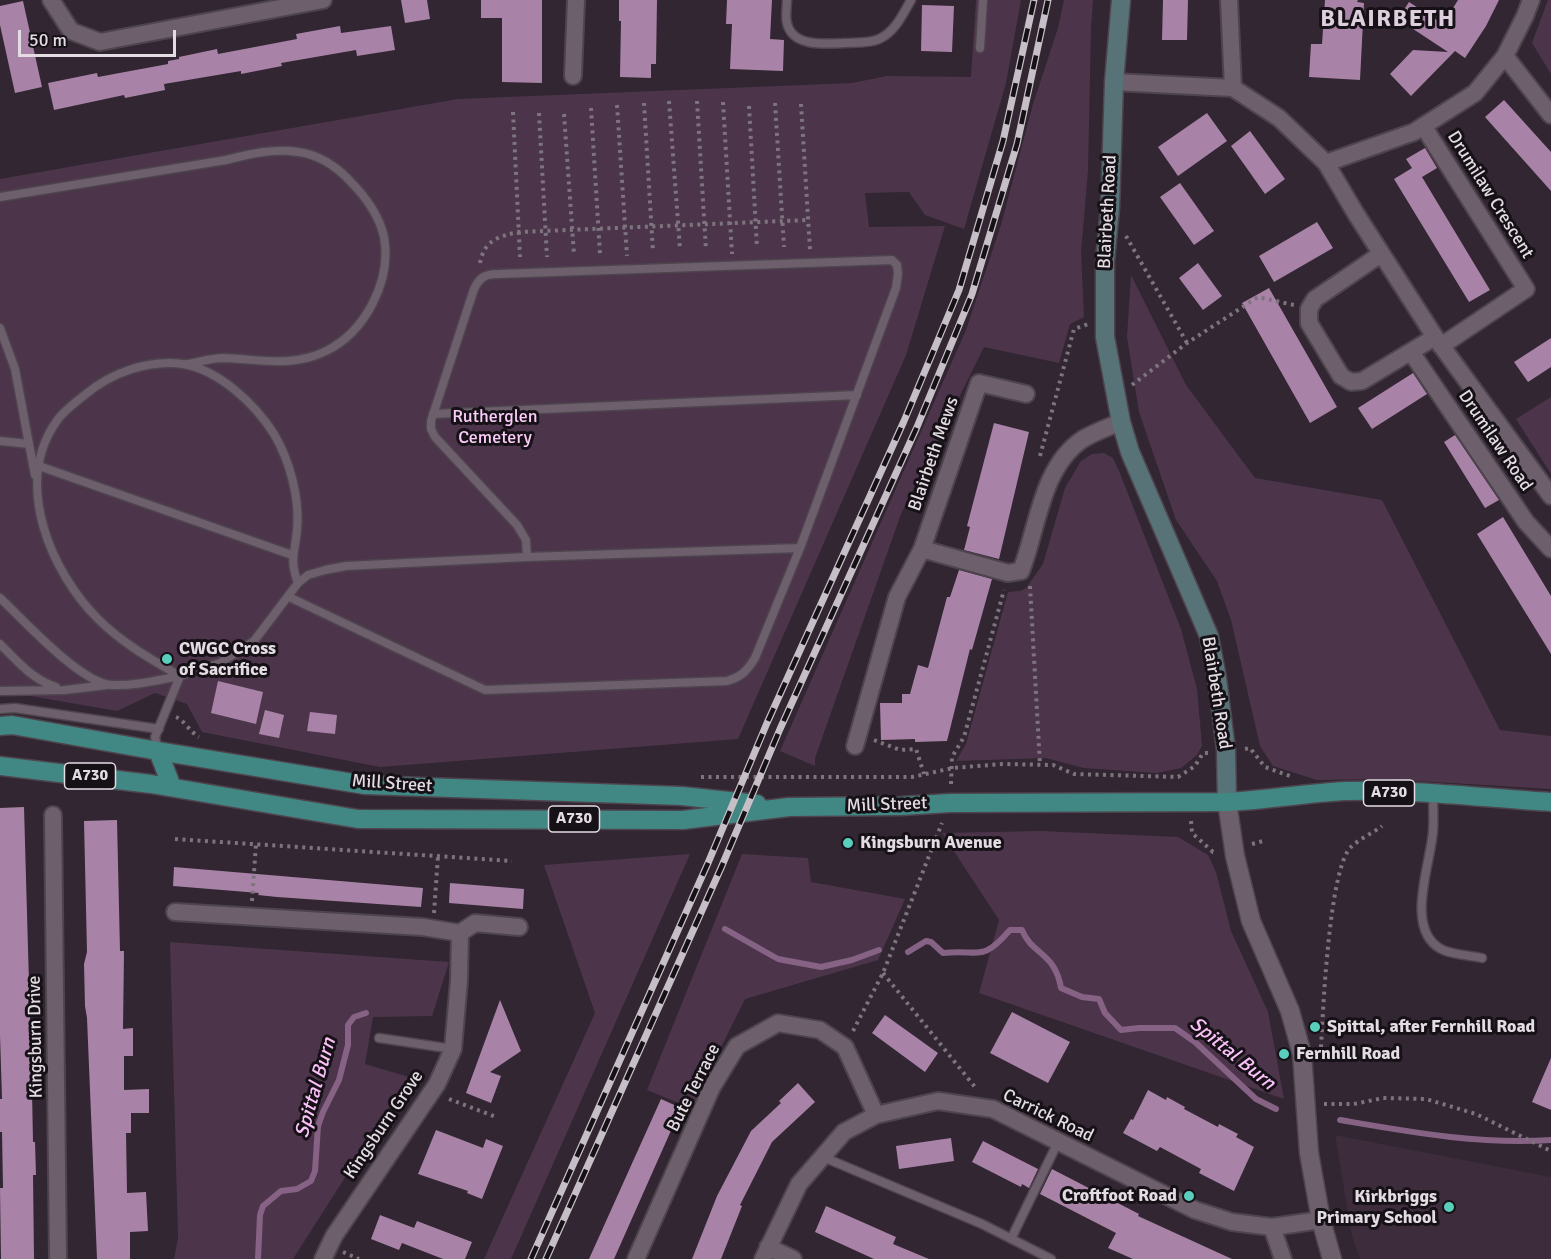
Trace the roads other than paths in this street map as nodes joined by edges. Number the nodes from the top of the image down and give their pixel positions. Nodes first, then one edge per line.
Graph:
1 (51, 0) edge
2 (323, 0) edge
3 (576, 0) edge
4 (787, 0) edge
5 (911, 0) edge
6 (983, 0) edge
7 (1121, 0) edge
8 (1229, 0) edge
9 (1531, 0) edge
10 (980, 48) dead end
11 (1506, 56) junction
12 (573, 76) dead end
13 (1114, 82) junction
14 (1233, 88) junction
15 (1551, 115) edge
16 (1424, 127) junction
17 (1326, 163) junction
18 (0, 197) edge
19 (1381, 254) junction
20 (0, 328) edge
21 (1438, 341) junction
22 (1411, 352) junction
23 (184, 364) junction
24 (1026, 394) dead end
25 (857, 395) junction
26 (433, 414) junction
27 (1121, 422) junction
28 (0, 441) edge
29 (29, 444) junction
30 (39, 466) junction
31 (37, 487) junction
32 (1551, 496) edge
33 (800, 548) junction
34 (922, 549) junction
35 (1551, 549) edge
36 (292, 555) junction
37 (527, 557) junction
38 (298, 583) junction
39 (289, 597) junction
40 (0, 598) edge
41 (0, 644) edge
42 (180, 676) junction
43 (109, 685) junction
44 (0, 690) edge
45 (73, 690) junction
46 (0, 709) edge
47 (0, 726) edge
48 (159, 729) junction
49 (857, 740) road end
50 (158, 752) junction
51 (0, 766) edge
52 (172, 788) junction
53 (1433, 794) junction
54 (1227, 802) junction
55 (1551, 802) edge
56 (789, 807) junction
57 (53, 815) dead end
58 (175, 912) dead end
59 (519, 927) dead end
60 (460, 933) junction
61 (1482, 958) dead end
62 (379, 1038) dead end
63 (453, 1049) junction
64 (876, 1114) junction
65 (1058, 1142) junction
66 (823, 1157) junction
67 (1321, 1220) junction
68 (1272, 1227) junction
69 (1011, 1239) junction
70 (766, 1253) edge
71 (58, 1259) edge
72 (323, 1259) edge
73 (636, 1259) edge
74 (793, 1259) edge
75 (1051, 1259) edge
76 (1283, 1259) edge
77 (1332, 1259) edge

1 - 2 street
3 - 12 street
4 - 5 lane
6 - 10 lane
7 - 13 main road, Blairbeth Road
8 - 14 street
9 - 11 street
11 - 15 street
11 - 16 street
13 - 14 street
13 - 27 main road, Blairbeth Road
14 - 17 street, Drumilaw Road
16 - 17 street
16 - 21 street, Drumilaw Crescent
17 - 19 street, Drumilaw Road
18 - 23 lane
19 - 21 street, Drumilaw Road
19 - 22 street
20 - 29 lane
21 - 22 street
21 - 32 street, Drumilaw Road
22 - 35 street, Drumilaw Road
23 - 30 lane
23 - 36 lane
24 - 34 street, Blairbeth Mews
25 - 26 lane
25 - 26 lane
25 - 33 lane
26 - 37 lane
27 - 34 street
27 - 54 main road, Blairbeth Road
28 - 29 lane
29 - 31 lane
30 - 31 lane
30 - 36 lane
31 - 42 lane
33 - 37 lane
33 - 39 lane
34 - 49 street, Blairbeth Mews
36 - 38 lane
37 - 38 lane
38 - 39 lane
39 - 42 lane
40 - 43 lane
41 - 45 lane
42 - 43 lane
42 - 48 lane
43 - 45 lane
44 - 45 lane
46 - 48 lane
47 - 50 main road, Mill Street / A730
48 - 50 lane
50 - 52 main road
50 - 56 main road, Mill Street / A730
51 - 52 main road, Mill Street / A730
52 - 56 main road, Mill Street / A730
53 - 54 main road, A730
53 - 55 main road, A730
53 - 61 lane
54 - 56 main road, Mill Street / A730
54 - 67 street
57 - 71 street, Kingsburn Drive
58 - 60 street
59 - 60 street
60 - 63 street, Kingsburn Grove
62 - 63 lane
63 - 72 street, Kingsburn Grove
64 - 65 street, Carrick Road
64 - 66 street, Carrick Road
64 - 73 street, Bute Terrace
65 - 68 street, Carrick Road
65 - 69 lane
66 - 69 lane
66 - 70 street, Carrick Road
67 - 68 street, Carrick Road
67 - 77 street
68 - 76 street
69 - 75 lane
70 - 74 street

